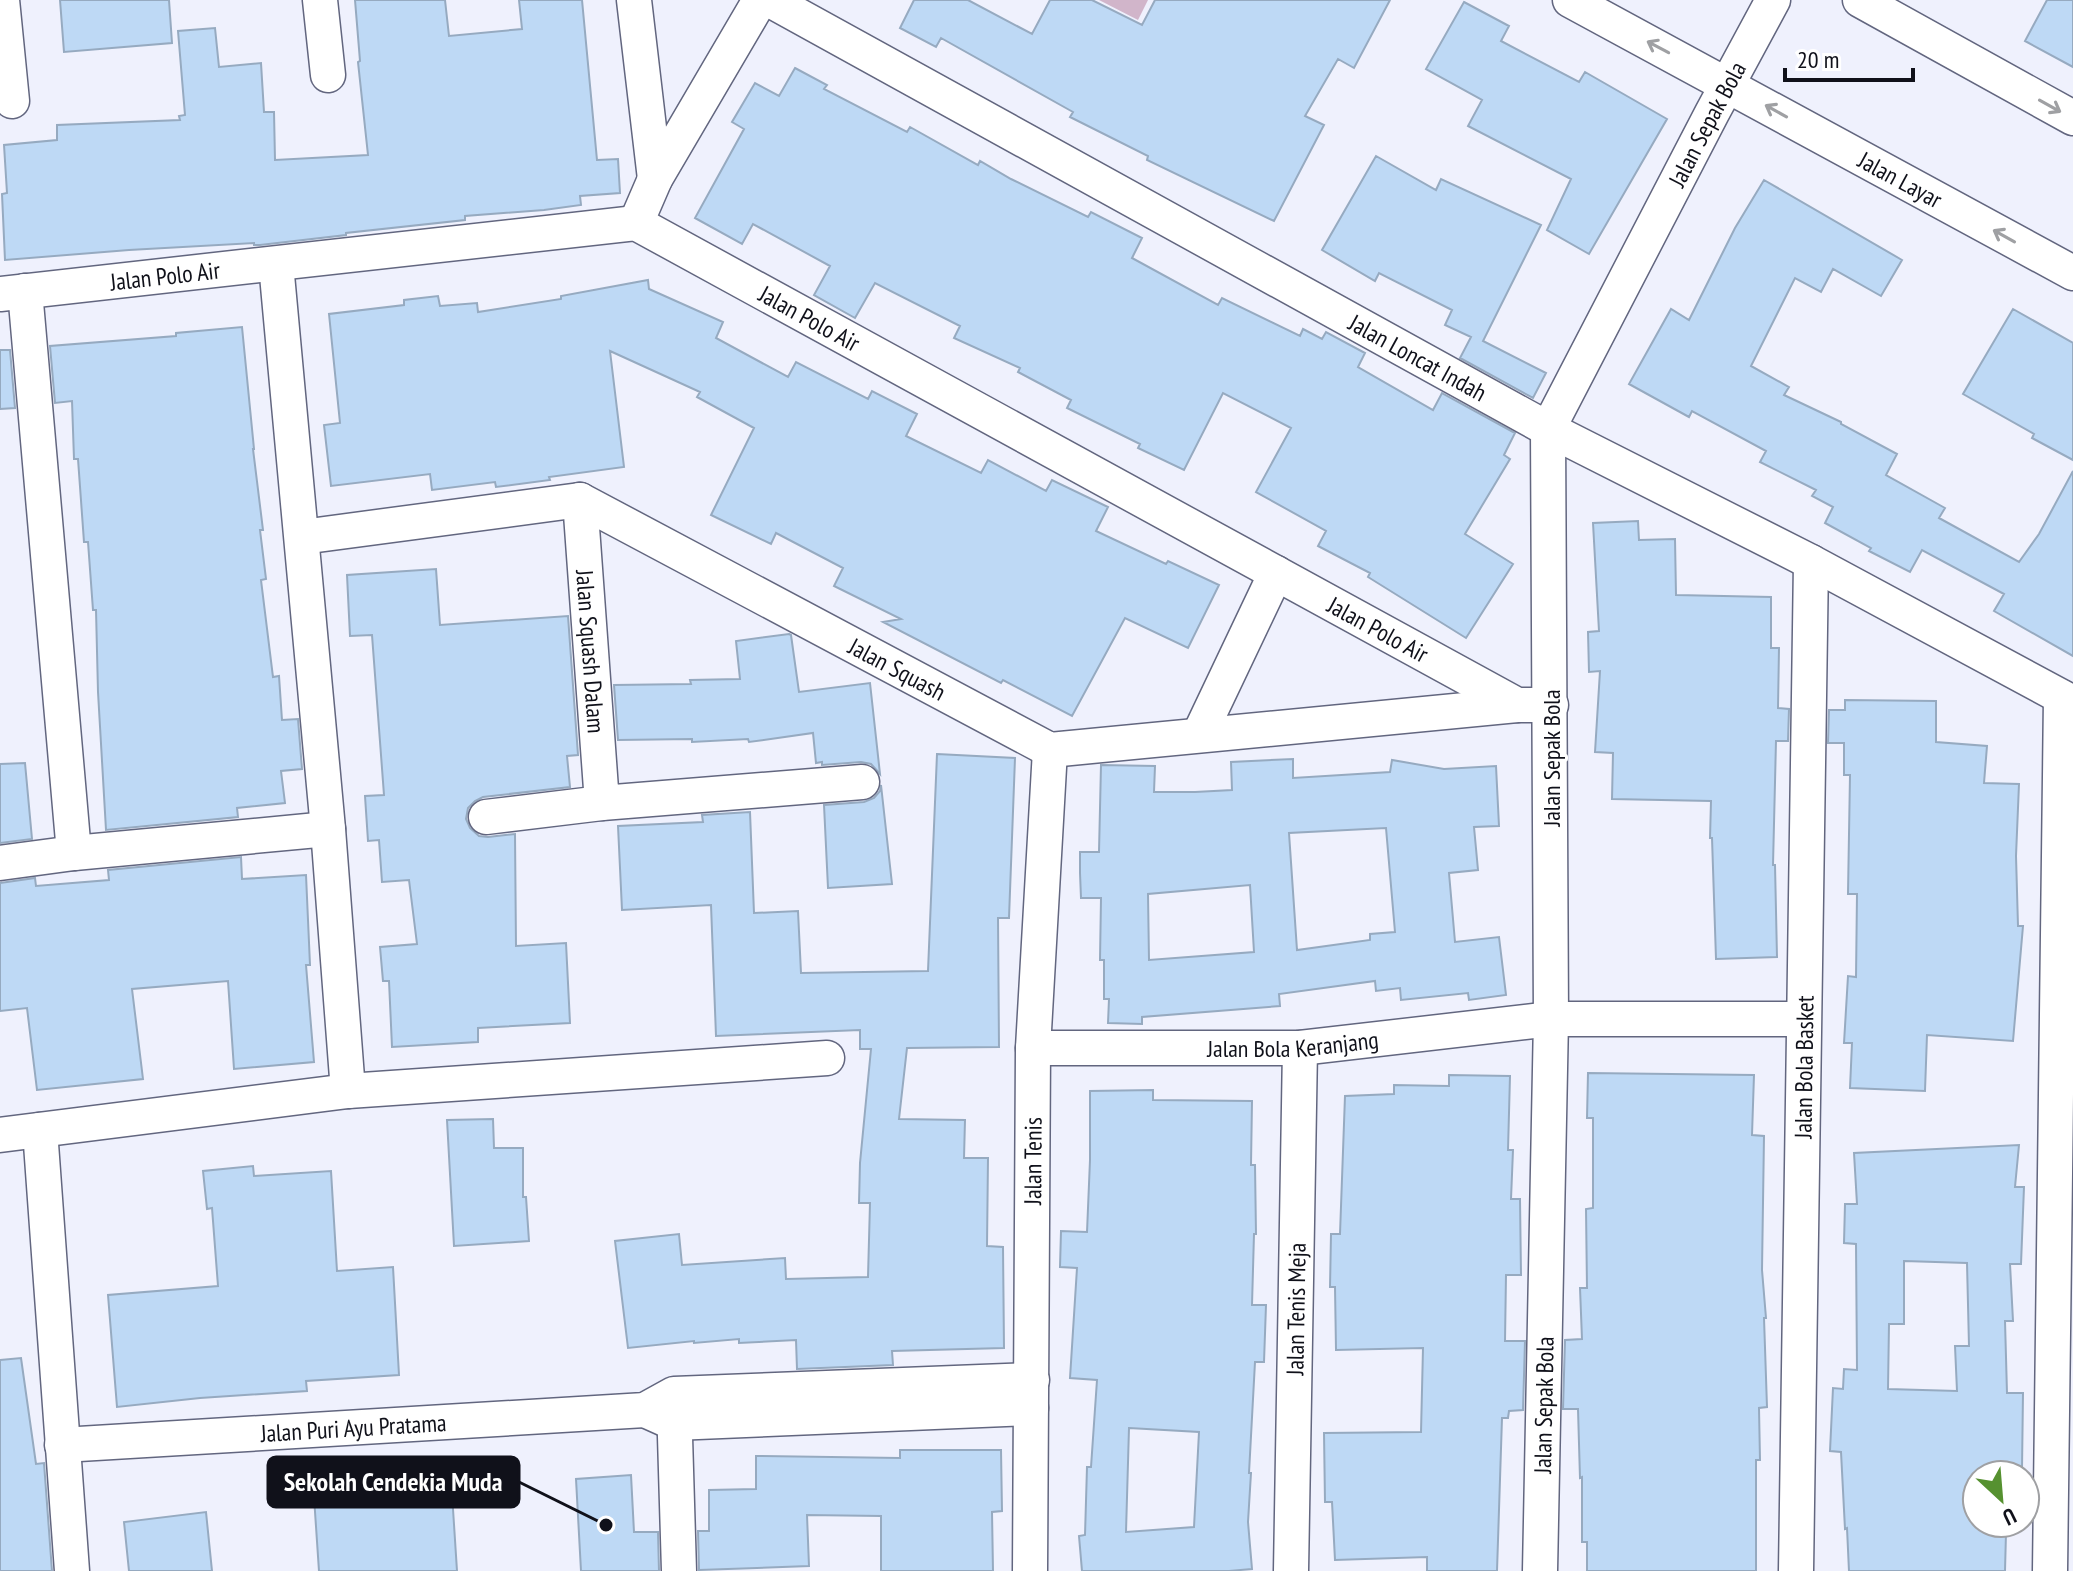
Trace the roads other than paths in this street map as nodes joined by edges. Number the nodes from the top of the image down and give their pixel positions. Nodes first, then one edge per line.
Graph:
1 (2, 0) edge
2 (320, 0) edge
3 (634, 0) edge
4 (760, 0) edge
5 (770, 0) edge
6 (1570, 0) edge
7 (1773, 0) edge
8 (1860, 0) edge
9 (328, 75) dead end
10 (1727, 85) junction
11 (12, 101) dead end
12 (2073, 118) edge
13 (655, 179) junction
14 (636, 223) junction
15 (276, 264) junction
16 (2073, 273) edge
17 (12, 293) edge
18 (1548, 429) junction
19 (580, 500) junction
20 (302, 537) junction
21 (1811, 562) junction
22 (1276, 573) junction
23 (2067, 700) edge
24 (1517, 705) junction
25 (1551, 705) junction
26 (1199, 735) junction
27 (1050, 750) junction
28 (862, 782) dead end
29 (602, 803) junction
30 (486, 817) dead end
31 (328, 829) junction
32 (74, 853) junction
33 (0, 863) edge
34 (1551, 1019) junction
35 (1803, 1019) junction
36 (1033, 1048) junction
37 (1300, 1048) junction
38 (827, 1058) dead end
39 (348, 1091) junction
40 (40, 1130) junction
41 (0, 1135) edge
42 (1031, 1394) junction
43 (664, 1409) junction
44 (62, 1445) junction
45 (72, 1571) edge
46 (679, 1571) edge
47 (1030, 1571) edge
48 (1291, 1571) edge
49 (1540, 1571) edge
50 (1796, 1571) edge
51 (2050, 1571) edge

1 - 11 street
2 - 9 street
3 - 13 street
4 - 13 street
5 - 18 street, Jalan Loncat Indah
10 -> 6 street, Jalan Layar
7 - 10 street, Jalan Sepak Bola
8 -> 12 street
16 -> 10 street, Jalan Layar
10 - 18 street, Jalan Sepak Bola
13 - 14 street
14 - 15 street, Jalan Polo Air
14 - 22 street, Jalan Polo Air
15 - 17 street, Jalan Polo Air
15 - 20 street
17 - 32 street
18 - 21 street, Jalan Loncat Indah
18 - 25 street, Jalan Sepak Bola
19 - 20 street
19 - 27 street, Jalan Squash
19 - 29 street, Jalan Squash Dalam
20 - 31 street
21 - 23 street, Jalan Loncat Indah
21 - 35 street, Jalan Bola Basket
22 - 24 street, Jalan Polo Air
22 - 26 street
23 - 51 street
24 - 25 street, Jalan Polo Air
24 - 26 street
25 - 34 street, Jalan Sepak Bola
26 - 27 street
27 - 36 street, Jalan Tenis
28 - 29 street
29 - 30 street
31 - 32 street
31 - 39 street
32 - 33 street
34 - 35 street, Jalan Bola Keranjang
34 - 37 street, Jalan Bola Keranjang
34 - 49 street, Jalan Sepak Bola
35 - 50 street, Jalan Bola Basket
36 - 37 street, Jalan Bola Keranjang
36 - 42 street, Jalan Tenis
37 - 48 street, Jalan Tenis Meja
38 - 39 street
39 - 40 street
40 - 41 street
40 - 44 street
42 - 43 street, Jalan Puri Ayu Pratama
42 - 47 street, Jalan Tenis
43 - 44 street, Jalan Puri Ayu Pratama
43 - 46 street
44 - 45 street

